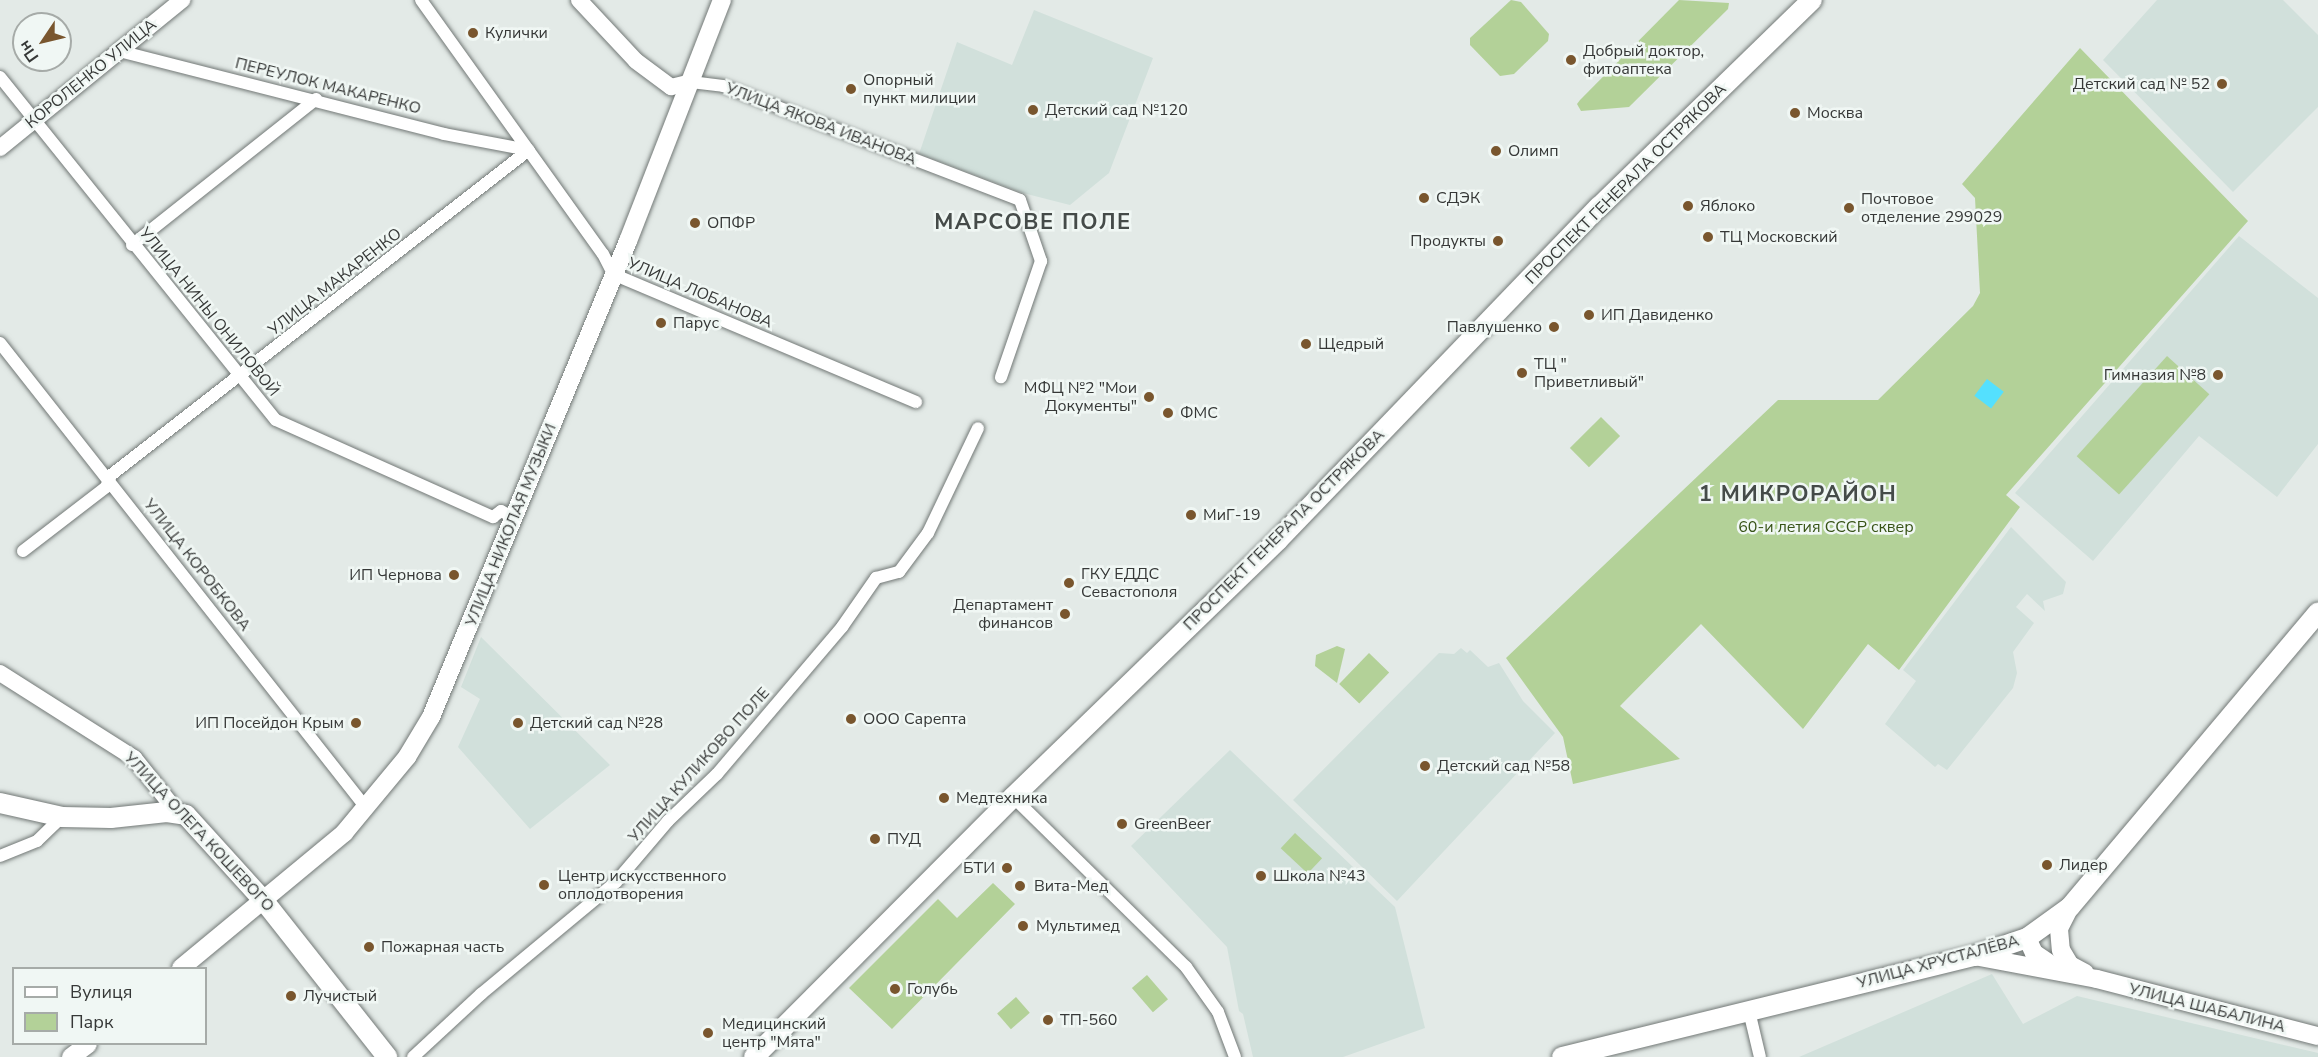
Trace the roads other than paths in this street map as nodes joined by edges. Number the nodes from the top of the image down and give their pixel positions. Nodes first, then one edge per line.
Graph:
1 (182, 0) edge
2 (422, 0) edge
3 (579, 0) edge
4 (722, 0) edge
5 (1812, 0) edge
6 (119, 51) junction
7 (0, 76) edge
8 (691, 82) junction
9 (316, 99) junction
10 (33, 122) junction
11 (0, 148) edge
12 (529, 150) junction
13 (132, 245) junction
14 (614, 274) junction
15 (0, 343) edge
16 (1001, 377) dead end
17 (239, 378) junction
18 (916, 402) dead end
19 (978, 428) dead end
20 (109, 480) junction
21 (513, 517) junction
22 (23, 551) dead end
23 (2318, 612) edge
24 (0, 673) edge
25 (1013, 797) junction
26 (0, 803) edge
27 (367, 809) junction
28 (177, 812) junction
29 (62, 818) junction
30 (0, 856) edge
31 (264, 901) junction
32 (2070, 907) junction
33 (2027, 938) junction
34 (1974, 956) junction
35 (183, 967) edge
36 (2061, 971) junction
37 (2097, 979) junction
38 (1749, 1011) junction
39 (2318, 1036) edge
40 (87, 1045) edge
41 (72, 1057) edge
42 (386, 1057) edge
43 (413, 1057) edge
44 (754, 1057) edge
45 (1235, 1057) edge
46 (1562, 1057) edge
47 (1760, 1057) edge

1 - 6 street, КОРОЛЕНКО УЛИЦА
2 - 12 street, УЛИЦА ЛОБАНОВА
3 - 8 street, УЛИЦА ЯКОВА ИВАНОВА
4 - 8 main road, УЛИЦА НИКОЛАЯ МУЗЫКИ
5 - 25 main road, ПРОСПЕКТ ГЕНЕРАЛА ОСТРЯКОВА
6 - 9 street, ПЕРЕУЛОК МАКАРЕНКО
6 - 10 street, КОРОЛЕНКО УЛИЦА
7 - 10 street, УЛИЦА НИНЫ ОНИЛОВОЙ
8 - 14 main road, УЛИЦА НИКОЛАЯ МУЗЫКИ
8 - 16 street, УЛИЦА ЯКОВА ИВАНОВА
9 - 12 street, ПЕРЕУЛОК МАКАРЕНКО
9 - 13 street
10 - 11 street, КОРОЛЕНКО УЛИЦА
10 - 13 street, УЛИЦА НИНЫ ОНИЛОВОЙ
12 - 14 street, УЛИЦА ЛОБАНОВА
12 - 17 street, УЛИЦА МАКАРЕНКО
13 - 17 street, УЛИЦА НИНЫ ОНИЛОВОЙ
14 - 18 street, УЛИЦА ЛОБАНОВА
14 - 21 main road, УЛИЦА НИКОЛАЯ МУЗЫКИ
15 - 20 street, УЛИЦА КОРОБКОВА
17 - 20 street, УЛИЦА МАКАРЕНКО
17 - 21 street, УЛИЦА НИНЫ ОНИЛОВОЙ
19 - 43 street, УЛИЦА КУЛИКОВО ПОЛЕ
20 - 22 street, УЛИЦА МАКАРЕНКО
20 - 27 street, УЛИЦА КОРОБКОВА
21 - 27 main road, УЛИЦА НИКОЛАЯ МУЗЫКИ
23 - 32 main road, УЛИЦА ХРУСТАЛЁВА
24 - 28 street, УЛИЦА ОЛЕГА КОШЕВОГО
25 - 44 main road, ПРОСПЕКТ ГЕНЕРАЛА ОСТРЯКОВА
25 - 45 street
26 - 29 main road
27 - 31 main road, УЛИЦА НИКОЛАЯ МУЗЫКИ
28 - 29 main road
28 - 31 main road, УЛИЦА ОЛЕГА КОШЕВОГО
29 - 30 street
31 - 35 main road, УЛИЦА НИКОЛАЯ МУЗЫКИ
31 - 42 main road, УЛИЦА ОЛЕГА КОШЕВОГО
32 - 33 main road, УЛИЦА ХРУСТАЛЁВА
32 - 37 main road, УЛИЦА ШАБАЛИНА
33 - 34 main road, УЛИЦА ХРУСТАЛЁВА
33 - 36 main road, УЛИЦА ШАБАЛИНА
34 - 36 main road, УЛИЦА ШАБАЛИНА
34 - 38 main road, УЛИЦА ХРУСТАЛЁВА
36 - 37 main road, УЛИЦА ШАБАЛИНА
37 - 39 main road, УЛИЦА ШАБАЛИНА
38 - 46 main road, УЛИЦА ХРУСТАЛЁВА
38 - 47 street
40 - 41 main road

